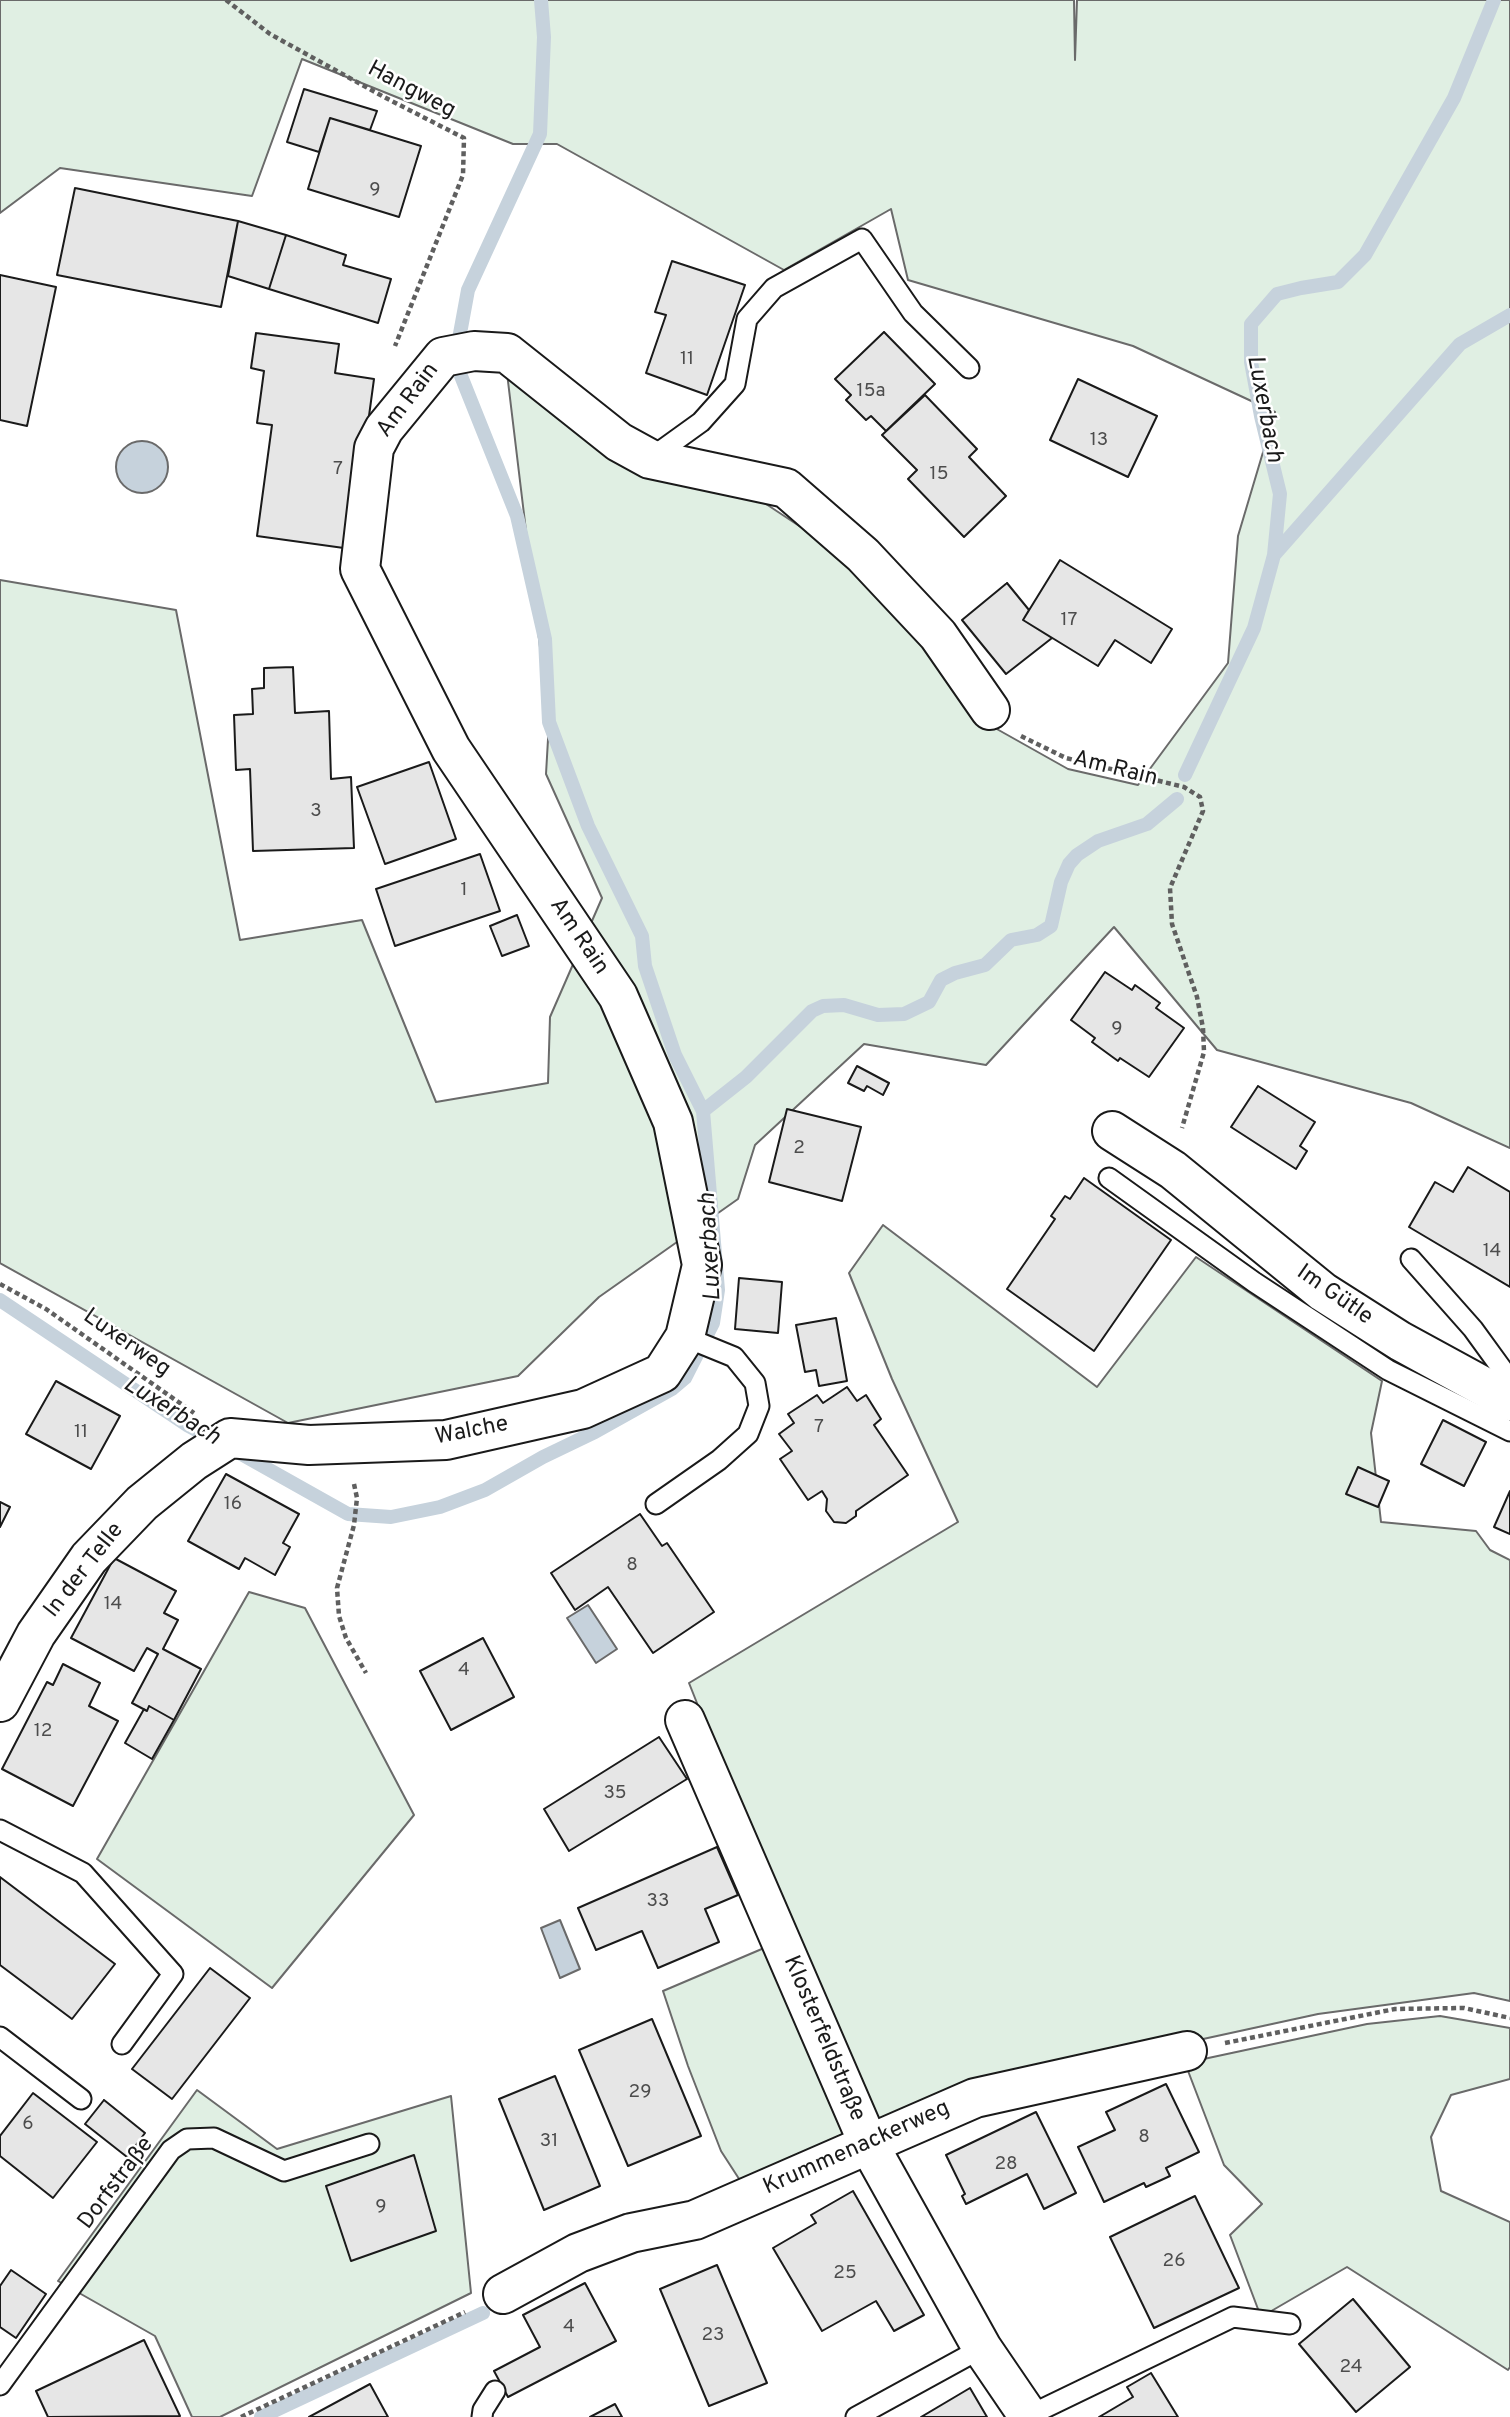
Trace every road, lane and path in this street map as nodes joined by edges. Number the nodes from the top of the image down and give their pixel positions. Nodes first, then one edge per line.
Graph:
1 (226, 0) edge
2 (394, 348) dead end
3 (969, 368) dead end
4 (650, 459) junction
5 (990, 710) joint
6 (1112, 1131) dead end
7 (1173, 1170) junction
8 (1110, 1178) dead end
9 (1411, 1259) dead end
10 (0, 1284) edge
11 (700, 1343) junction
12 (1510, 1380) edge
13 (1510, 1401) edge
14 (1510, 1431) edge
15 (230, 1438) junction
16 (357, 1498) dead end
17 (656, 1504) dead end
18 (366, 1673) dead end
19 (0, 1702) edge
20 (685, 1720) dead end
21 (0, 1830) edge
22 (1510, 2018) edge
23 (0, 2038) edge
24 (122, 2044) dead end
25 (1186, 2051) joint
26 (81, 2099) dead end
27 (369, 2144) dead end
28 (869, 2145) junction
29 (503, 2294) joint
30 (1290, 2324) dead end
31 (982, 2348) junction
32 (0, 2385) edge
33 (495, 2391) dead end
34 (1029, 2416) edge
35 (241, 2417) edge
36 (482, 2417) edge
37 (856, 2417) edge

1 - 2 path, Hangweg
3 - 4 lane
4 - 5 street, Am Rain
4 - 11 street, Am Rain
5 - 7 path, Am Rain
6 - 7 street, Im Gütle
7 - 13 street, Im Gütle
8 - 14 lane
9 - 12 lane
10 - 15 path, Luxerweg
11 - 15 street, Walche
11 - 17 lane
15 - 19 street, In der Telle
16 - 18 path
20 - 28 street, Klosterfeldstraße
21 - 24 lane
22 - 25 path
23 - 26 lane
25 - 28 street, Krummenackerweg
27 - 32 lane, Dorfstraße
28 - 29 street, Krummenackerweg
28 - 31 street, Klosterfeldstraße
29 - 35 path
30 - 34 lane
31 - 34 street, Klosterfeldstraße
31 - 37 lane
33 - 36 lane

